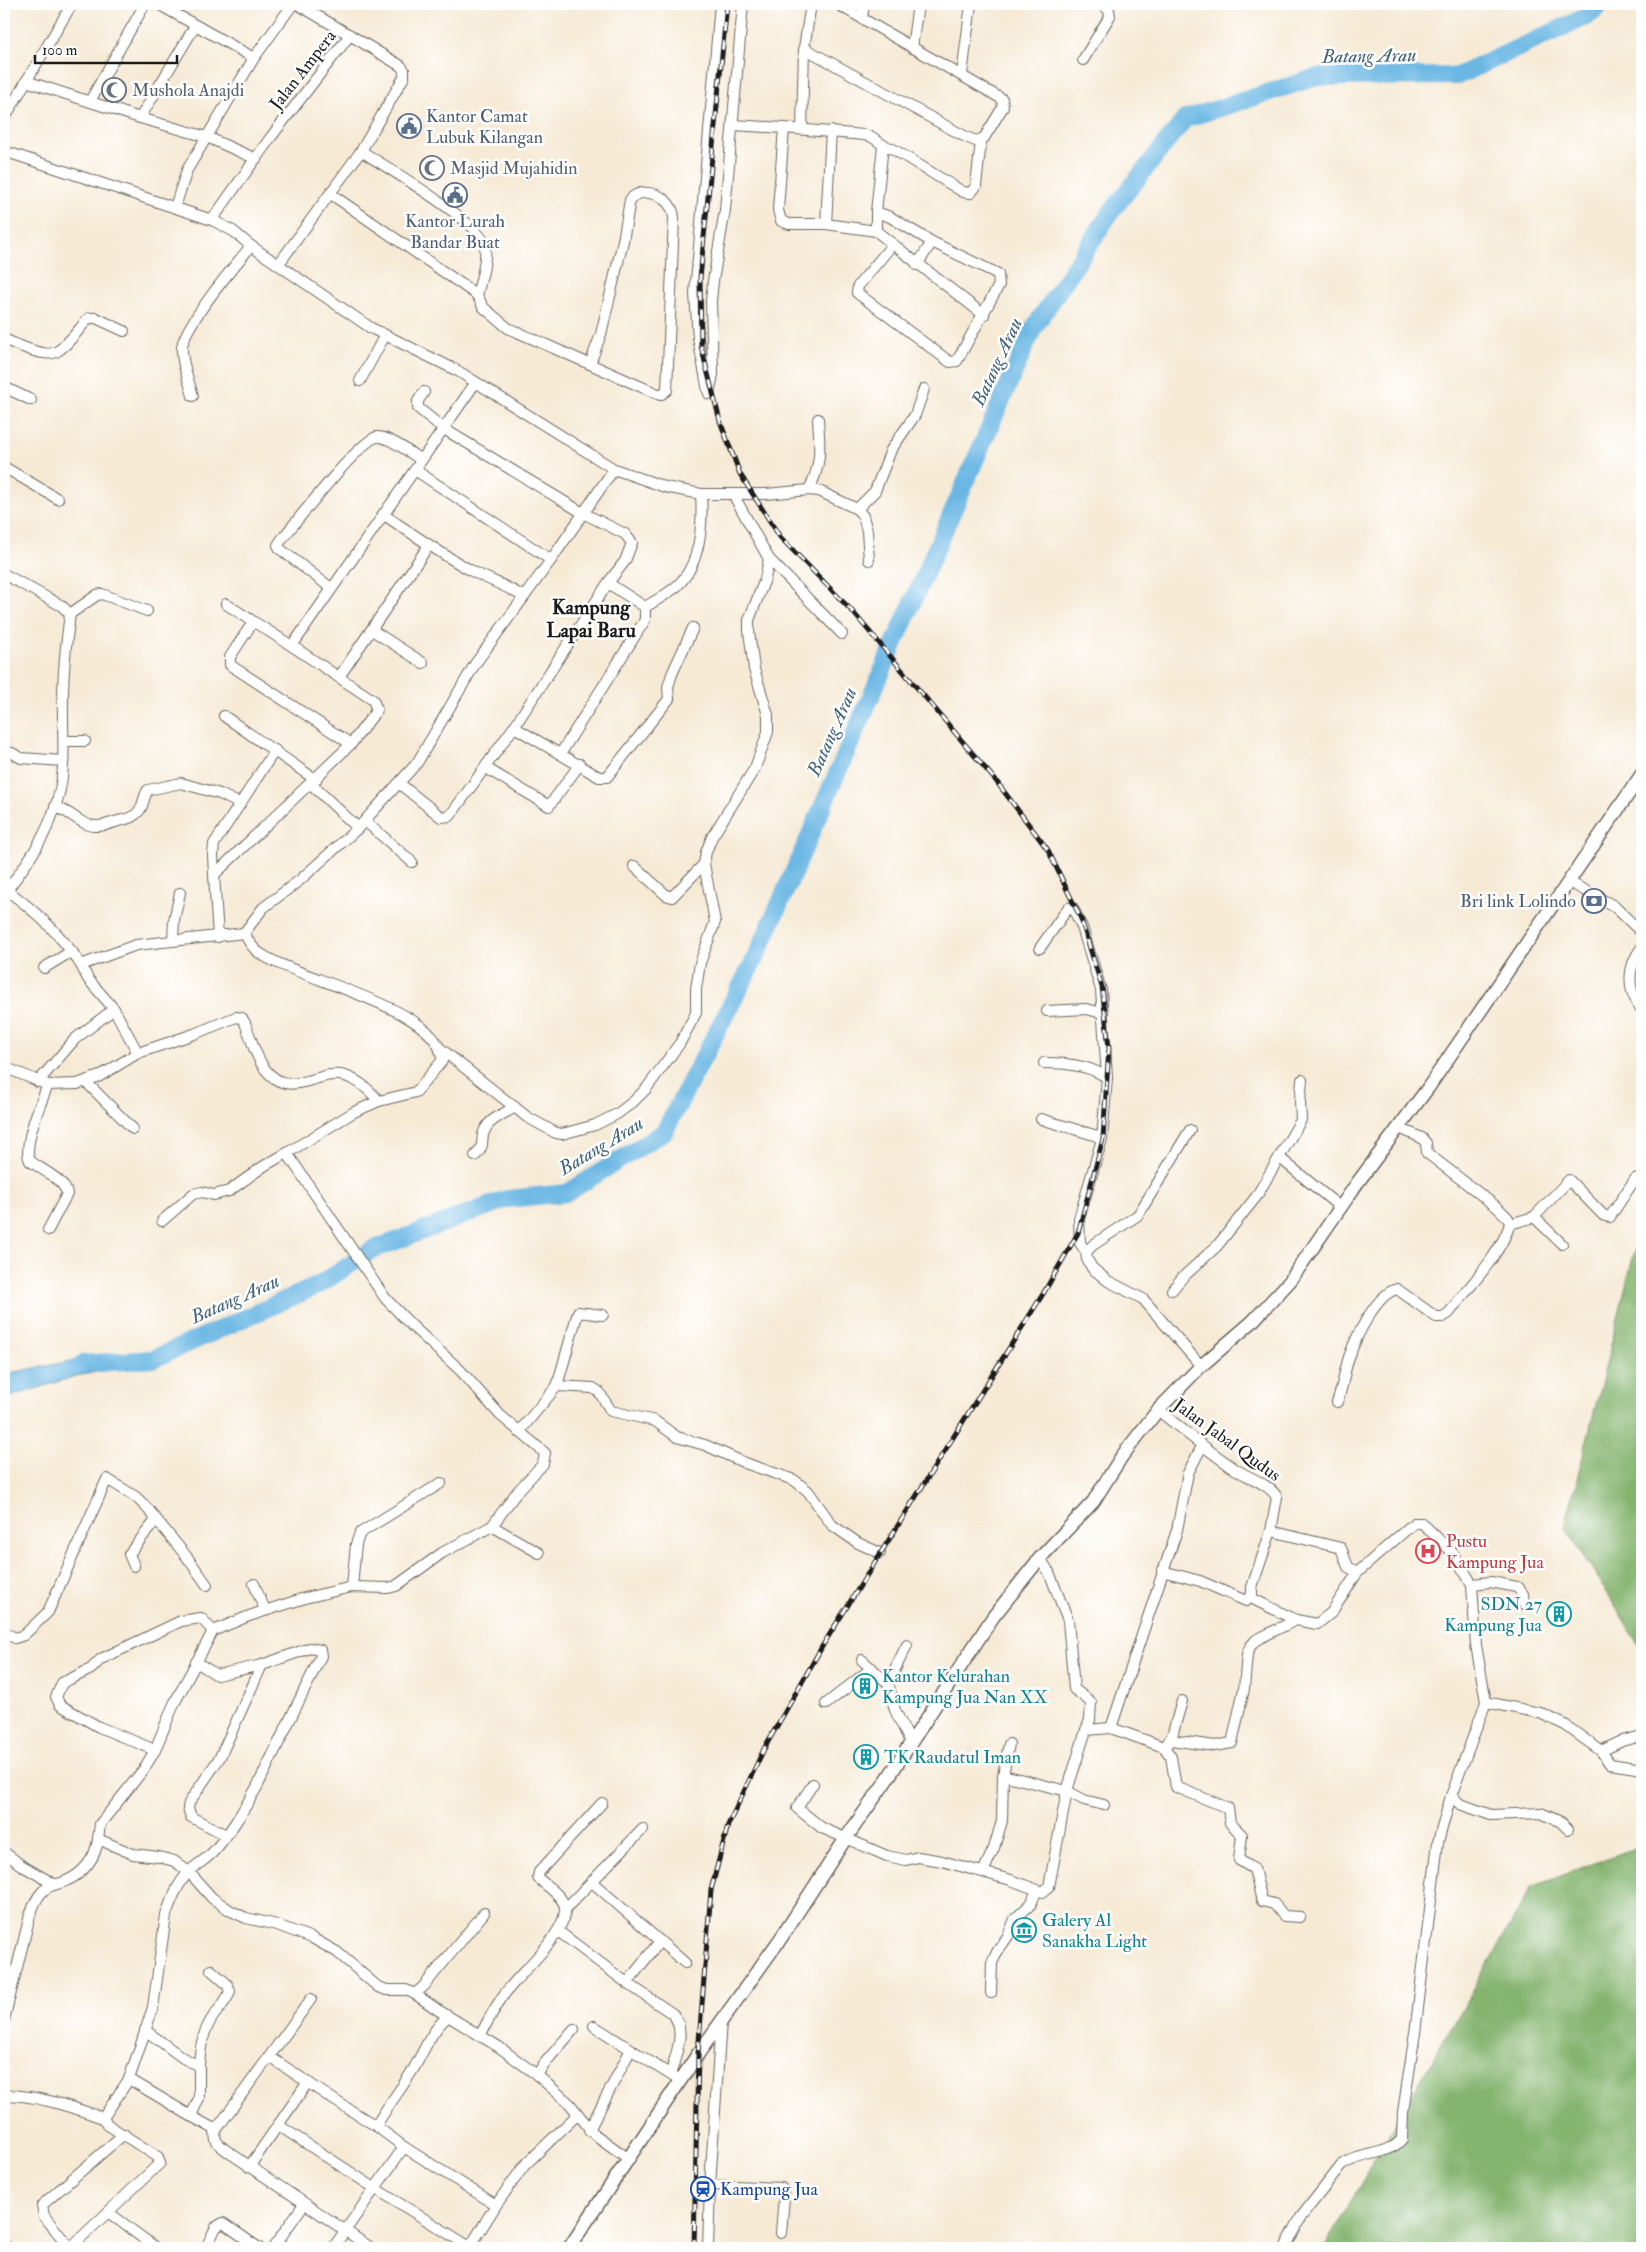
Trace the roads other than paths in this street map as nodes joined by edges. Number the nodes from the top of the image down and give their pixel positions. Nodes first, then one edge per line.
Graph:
1 (72, 4) edge
2 (145, 4) edge
3 (158, 4) edge
4 (293, 4) edge
5 (297, 4) edge
6 (720, 4) edge
7 (743, 4) edge
8 (811, 4) edge
9 (836, 4) edge
10 (864, 4) edge
11 (918, 4) edge
12 (971, 4) edge
13 (1101, 4) edge
14 (862, 18) junction
15 (195, 26) junction
16 (350, 35) junction
17 (804, 48) junction
18 (912, 48) junction
19 (254, 58) junction
20 (1083, 60) dead end
21 (962, 75) junction
22 (26, 81) junction
23 (90, 101) junction
24 (140, 118) junction
25 (4, 119) edge
26 (733, 125) junction
27 (784, 128) junction
28 (802, 129) junction
29 (831, 132) junction
30 (207, 137) junction
31 (980, 141) junction
32 (883, 145) junction
33 (4, 151) edge
34 (361, 151) junction
35 (256, 159) junction
36 (331, 194) junction
37 (175, 207) junction
38 (876, 212) junction
39 (212, 220) junction
40 (826, 224) junction
41 (876, 231) junction
42 (932, 242) junction
43 (892, 245) junction
44 (251, 246) junction
45 (917, 264) junction
46 (278, 265) junction
47 (478, 295) junction
48 (984, 315) junction
49 (124, 331) dead end
50 (385, 335) junction
51 (4, 339) edge
52 (590, 364) junction
53 (360, 381) dead end
54 (476, 382) junction
55 (4, 387) edge
56 (924, 389) dead end
57 (424, 392) dead end
58 (193, 396) dead end
59 (31, 400) dead end
60 (818, 418) dead end
61 (444, 429) junction
62 (421, 460) junction
63 (4, 466) edge
64 (614, 469) junction
65 (415, 470) junction
66 (809, 490) junction
67 (701, 494) junction
68 (734, 494) junction
69 (58, 499) dead end
70 (857, 509) junction
71 (383, 514) junction
72 (583, 514) junction
73 (429, 546) junction
74 (769, 559) junction
75 (552, 560) junction
76 (870, 560) dead end
77 (4, 574) edge
78 (608, 583) junction
79 (331, 588) junction
80 (524, 597) junction
81 (226, 604) dead end
82 (645, 607) junction
83 (147, 611) dead end
84 (70, 614) junction
85 (253, 622) junction
86 (693, 628) dead end
87 (372, 630) junction
88 (842, 634) dead end
89 (292, 646) junction
90 (422, 663) dead end
91 (339, 677) junction
92 (224, 716) dead end
93 (514, 727) junction
94 (64, 741) junction
95 (85, 742) dead end
96 (351, 744) junction
97 (275, 750) junction
98 (4, 751) edge
99 (561, 753) junction
100 (62, 761) junction
101 (580, 764) junction
102 (486, 768) junction
103 (1642, 774) edge
104 (313, 782) junction
105 (400, 784) junction
106 (240, 804) junction
107 (55, 807) junction
108 (362, 825) junction
109 (412, 862) dead end
110 (704, 864) junction
111 (634, 866) dead end
112 (214, 875) junction
113 (1569, 882) junction
114 (5, 892) edge
115 (180, 893) dead end
116 (244, 933) junction
117 (1642, 933) edge
118 (218, 936) junction
119 (173, 941) junction
120 (1642, 947) edge
121 (1040, 948) dead end
122 (72, 951) junction
123 (81, 966) junction
124 (44, 968) dead end
125 (114, 1009) junction
126 (1642, 1010) edge
127 (1048, 1011) dead end
128 (1103, 1013) junction
129 (441, 1049) junction
130 (138, 1053) junction
131 (1044, 1063) dead end
132 (4, 1067) edge
133 (1107, 1077) junction
134 (1302, 1080) dead end
135 (86, 1082) junction
136 (43, 1084) junction
137 (379, 1101) junction
138 (515, 1107) junction
139 (1041, 1119) dead end
140 (1399, 1128) junction
141 (133, 1129) dead end
142 (1190, 1130) dead end
143 (1102, 1139) junction
144 (287, 1153) junction
145 (475, 1156) dead end
146 (1280, 1158) junction
147 (1642, 1180) edge
148 (1341, 1208) junction
149 (1534, 1217) junction
150 (162, 1221) dead end
151 (1510, 1224) junction
152 (48, 1230) dead end
153 (1562, 1244) dead end
154 (1086, 1252) junction
155 (1172, 1290) dead end
156 (603, 1315) dead end
157 (1201, 1366) junction
158 (556, 1386) junction
159 (1337, 1402) dead end
160 (1158, 1410) junction
161 (519, 1432) junction
162 (1202, 1446) junction
163 (441, 1482) dead end
164 (156, 1520) junction
165 (492, 1526) junction
166 (1271, 1531) junction
167 (539, 1553) dead end
168 (880, 1553) dead end
169 (1040, 1558) junction
170 (134, 1566) dead end
171 (1162, 1571) junction
172 (1358, 1572) junction
173 (254, 1584) dead end
174 (1472, 1584) junction
175 (207, 1585) dead end
176 (352, 1587) junction
177 (1252, 1595) junction
178 (1524, 1604) dead end
179 (265, 1610) junction
180 (1296, 1620) junction
181 (213, 1631) junction
182 (4, 1632) edge
183 (907, 1645) dead end
184 (862, 1660) dead end
185 (196, 1662) junction
186 (262, 1665) junction
187 (872, 1668) junction
188 (888, 1683) junction
189 (1182, 1701) dead end
190 (1486, 1702) junction
191 (826, 1704) dead end
192 (1111, 1728) junction
193 (1086, 1730) junction
194 (1642, 1736) edge
195 (1167, 1743) junction
196 (911, 1744) junction
197 (1009, 1744) dead end
198 (155, 1750) junction
199 (1601, 1750) junction
200 (1642, 1769) edge
201 (1003, 1775) junction
202 (813, 1784) dead end
203 (1067, 1791) junction
204 (1451, 1796) junction
205 (602, 1803) dead end
206 (1104, 1805) dead end
207 (643, 1829) dead end
208 (1568, 1829) dead end
209 (226, 1835) junction
210 (846, 1838) junction
211 (98, 1839) junction
212 (4, 1852) edge
213 (189, 1872) junction
214 (983, 1872) junction
215 (592, 1882) junction
216 (54, 1884) junction
217 (1037, 1890) junction
218 (565, 1909) junction
219 (484, 1913) dead end
220 (1300, 1918) dead end
221 (558, 1931) junction
222 (660, 1941) junction
223 (685, 1962) dead end
224 (211, 1970) dead end
225 (627, 1983) junction
226 (991, 1993) dead end
227 (415, 1994) junction
228 (311, 1999) dead end
229 (448, 2016) junction
230 (4, 2020) edge
231 (721, 2021) junction
232 (594, 2026) dead end
233 (574, 2029) dead end
234 (145, 2030) junction
235 (480, 2036) junction
236 (631, 2049) junction
237 (268, 2058) junction
238 (199, 2066) junction
239 (538, 2075) junction
240 (676, 2078) junction
241 (129, 2079) junction
242 (308, 2082) junction
243 (4, 2096) edge
244 (577, 2114) junction
245 (191, 2116) junction
246 (103, 2118) junction
247 (278, 2125) junction
248 (376, 2126) junction
249 (216, 2130) junction
250 (589, 2130) junction
251 (124, 2134) junction
252 (404, 2147) junction
253 (629, 2159) junction
254 (249, 2167) junction
255 (710, 2184) junction
256 (376, 2189) junction
257 (304, 2204) junction
258 (496, 2205) junction
259 (108, 2212) junction
260 (346, 2232) junction
261 (781, 2233) dead end
262 (4, 2244) edge
263 (7, 2248) edge
264 (70, 2248) edge
265 (156, 2248) edge
266 (206, 2248) edge
267 (259, 2248) edge
268 (273, 2248) edge
269 (334, 2248) edge
270 (371, 2248) edge
271 (471, 2248) edge
272 (569, 2248) edge
273 (708, 2248) edge
274 (1286, 2248) edge

1 - 22 street
2 - 23 street
3 - 15 street
4 - 19 street
5 - 16 street
6 - 26 street
7 - 26 street
8 - 17 street
9 - 14 street
10 - 14 street
11 - 18 street
12 - 21 street
13 - 20 street
14 - 18 street
15 - 19 street
15 - 24 street
16 - 34 street, Jalan Ampera
16 - 35 street, Jalan Ampera
17 - 28 street
17 - 31 street
18 - 21 street
19 - 30 street
21 - 31 street
22 - 23 street
22 - 25 street
23 - 24 street
24 - 30 street
26 - 27 street
27 - 28 street
27 - 40 street
28 - 29 street
29 - 32 street
29 - 40 street
30 - 35 street
30 - 37 street
31 - 32 street
32 - 38 street
33 - 37 street
34 - 36 street, Jalan Ampera
34 - 47 street
35 - 39 street, Jalan Ampera
36 - 46 street, Jalan Ampera
36 - 47 street
37 - 39 street
38 - 41 street
38 - 42 street
39 - 44 street
40 - 41 street
41 - 43 street
42 - 45 street
42 - 48 street
43 - 45 street
43 - 48 street
44 - 46 street
44 - 58 street
45 - 48 street
46 - 50 street
47 - 52 street
49 - 51 street
50 - 53 street
50 - 54 street
52 - 52 street
54 - 61 street
54 - 64 street
55 - 59 street
56 - 70 street
57 - 61 street
60 - 66 street
61 - 62 street
61 - 72 street
62 - 65 street
62 - 79 street
63 - 69 street
64 - 67 street
64 - 72 street
65 - 71 street
65 - 75 street
66 - 68 street
66 - 70 street
67 - 68 street
67 - 82 street
68 - 74 street
70 - 76 street
71 - 73 street
71 - 79 street
72 - 75 street
72 - 78 street
73 - 80 street
73 - 87 street
74 - 88 street
74 - 110 street
75 - 80 street
77 - 84 street
78 - 82 street
78 - 93 street
79 - 89 street
80 - 105 street
81 - 85 street
82 - 99 street
83 - 84 street
84 - 94 street
85 - 89 street
85 - 96 street
86 - 101 street
87 - 90 street
87 - 91 street
89 - 91 street
91 - 96 street
92 - 97 street
93 - 99 street
93 - 102 street
94 - 95 street
94 - 100 street
96 - 104 street
97 - 104 street
97 - 106 street
98 - 100 street
99 - 101 street
100 - 107 street
101 - 102 street
102 - 105 street
103 - 113 street
104 - 108 street
104 - 112 street
105 - 108 street
106 - 107 street
106 - 112 street
107 - 114 street
108 - 109 street
108 - 116 street
110 - 111 street
110 - 138 street
112 - 118 street
113 - 117 street
113 - 140 street
114 - 122 street
115 - 119 street
116 - 118 street
116 - 129 street
118 - 119 street
119 - 123 street
120 - 126 street
121 - 128 street
122 - 123 street
122 - 124 street
123 - 125 street
125 - 130 street
125 - 136 street
127 - 128 street
128 - 133 street
129 - 137 street
129 - 138 street
130 - 135 street
130 - 137 street
131 - 133 street
132 - 136 street
133 - 143 street
134 - 146 street
135 - 136 street
135 - 141 street
136 - 152 street
137 - 144 street
138 - 145 street
139 - 143 street
140 - 148 street
140 - 151 street
142 - 154 street
143 - 154 street
144 - 150 street
144 - 161 street
146 - 148 street
146 - 155 street
147 - 149 street
148 - 157 street
149 - 151 street
149 - 153 street
151 - 159 street
154 - 157 street
156 - 158 street
157 - 160 street
158 - 161 street
158 - 168 street
160 - 162 street, Jalan Jabal Qudus
160 - 169 street
161 - 165 street
162 - 166 street, Jalan Jabal Qudus
162 - 171 street
163 - 176 street
164 - 170 street
164 - 175 street
164 - 182 street
165 - 167 street
165 - 176 street
166 - 172 street
166 - 177 street
169 - 193 street
169 - 196 street
171 - 177 street
171 - 192 street
172 - 174 street
172 - 180 street
173 - 179 street
174 - 178 street
174 - 190 street
176 - 179 street
177 - 180 street
179 - 181 street
180 - 195 street
181 - 185 street
181 - 198 street
183 - 188 street
184 - 187 street
185 - 186 street
185 - 198 street
186 - 209 street
186 - 209 street
187 - 188 street
187 - 191 street
188 - 196 street
189 - 195 street
190 - 199 street
190 - 204 street
192 - 193 street
192 - 195 street
193 - 203 street
194 - 199 street
195 - 220 street
196 - 210 street
197 - 201 street
198 - 211 street
199 - 200 street
201 - 203 street
201 - 214 street
202 - 210 street
203 - 206 street
203 - 217 street
204 - 208 street
204 - 274 street
205 - 218 street
207 - 215 street
209 - 213 street
210 - 214 street
210 - 231 street
211 - 213 street
211 - 216 street
212 - 216 street
213 - 227 street
213 - 234 street
214 - 217 street
215 - 218 street
215 - 222 street
216 - 230 street
217 - 226 street
218 - 221 street
219 - 227 street
221 - 225 street
221 - 235 street
222 - 223 street
222 - 225 street
224 - 238 street
225 - 240 street
227 - 229 street
228 - 237 street
229 - 235 street
229 - 248 street
231 - 240 street
231 - 255 street
232 - 236 street
233 - 239 street
234 - 238 street
234 - 241 street
235 - 239 street
236 - 240 street
236 - 250 street
237 - 242 street
237 - 249 street
238 - 245 street
239 - 244 street
240 - 253 street
241 - 245 street
241 - 246 street
242 - 247 street
242 - 248 street
243 - 246 street
244 - 250 street
244 - 258 street
245 - 249 street
246 - 251 street
247 - 254 street
247 - 256 street
248 - 252 street
249 - 254 street
250 - 253 street
251 - 259 street
251 - 264 street
252 - 256 street
252 - 258 street
253 - 272 street
254 - 257 street
255 - 261 street
255 - 273 street
256 - 260 street
256 - 271 street
257 - 260 street
257 - 268 street
258 - 271 street
259 - 264 street
259 - 265 street
260 - 269 street
260 - 270 street
262 - 263 street
266 - 267 street

